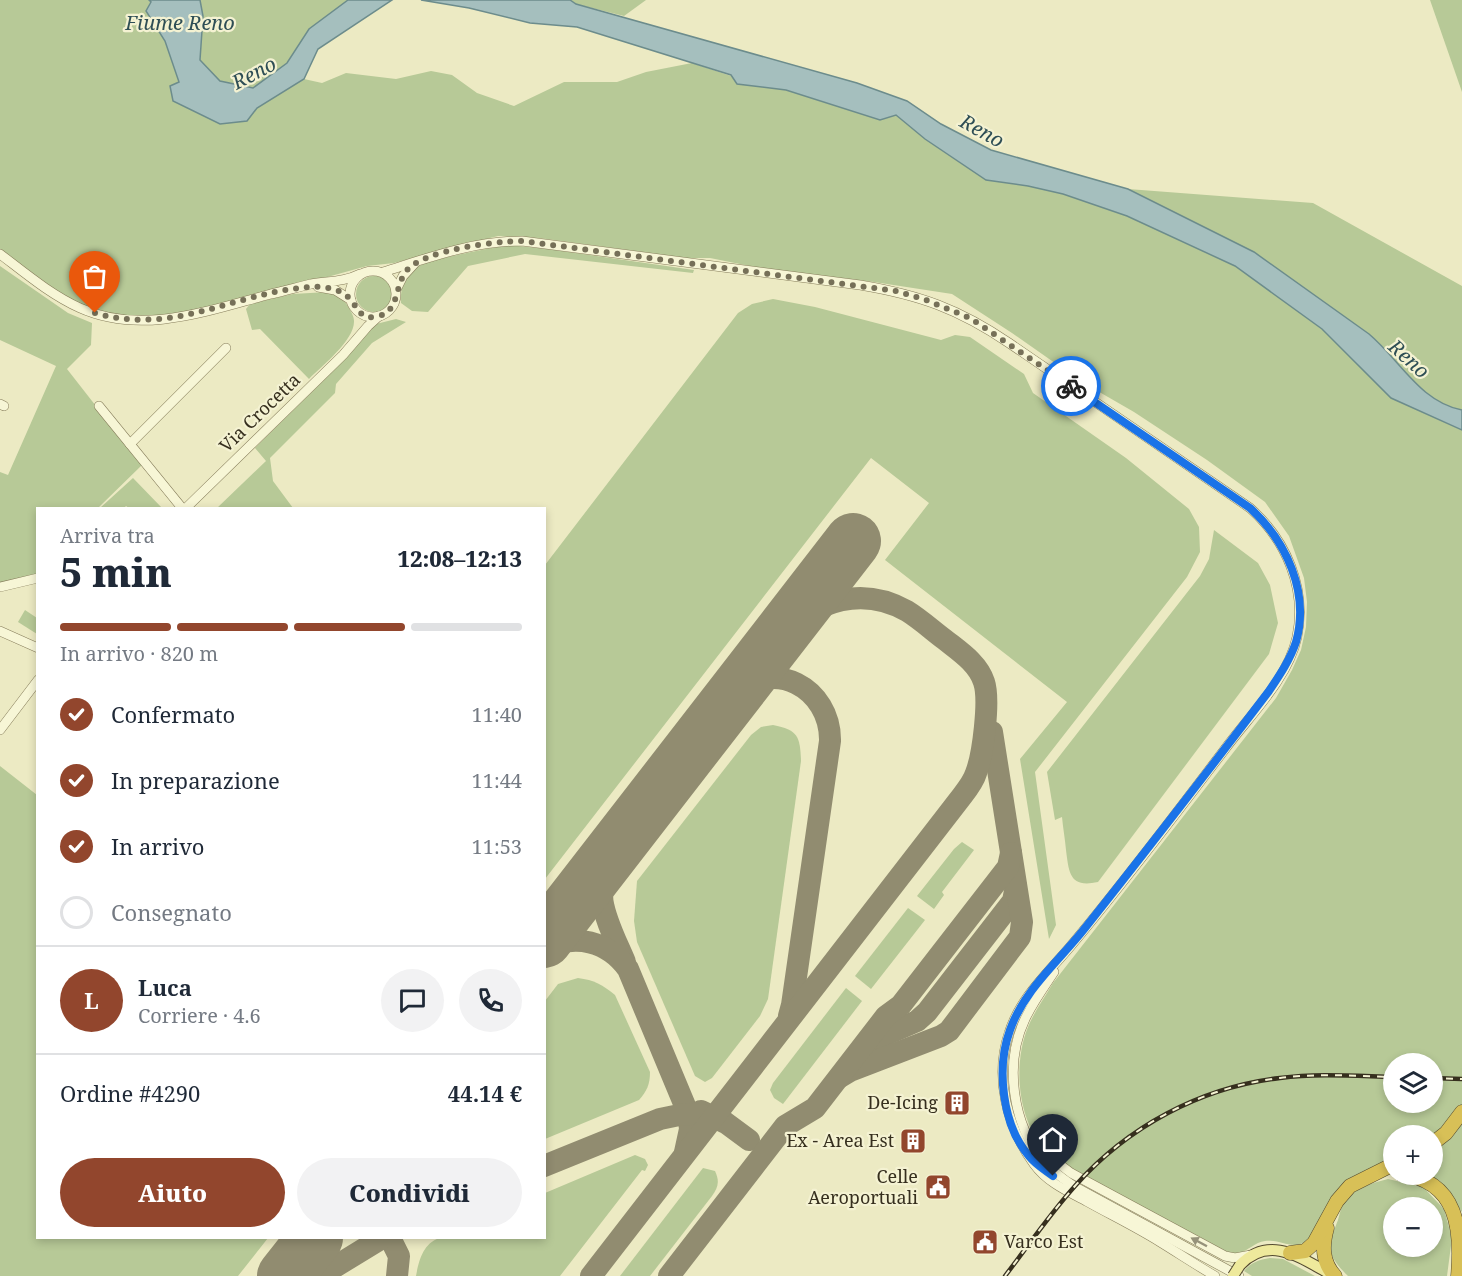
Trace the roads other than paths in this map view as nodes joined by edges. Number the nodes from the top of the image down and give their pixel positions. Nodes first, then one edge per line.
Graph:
1 (0, 254) edge
2 (417, 262) junction
3 (383, 272) junction
4 (360, 274) junction
5 (289, 290) junction
6 (396, 290) junction
7 (352, 303) junction
8 (379, 316) junction
9 (356, 340) junction
10 (226, 348) dead end
11 (99, 406) dead end
12 (129, 444) junction
13 (183, 507) edge
14 (185, 507) edge
15 (36, 578) edge
16 (0, 587) edge
17 (0, 631) edge
18 (36, 647) edge
19 (36, 683) edge
20 (1, 728) edge
21 (1069, 948) junction
22 (1462, 1112) edge
23 (1027, 1135) junction
24 (1443, 1136) edge
25 (1029, 1157) junction
26 (1383, 1169) edge
27 (1383, 1174) edge
28 (1369, 1175) junction
29 (1072, 1185) junction
30 (1431, 1185) edge
31 (1334, 1207) junction
32 (1290, 1253) junction
33 (1253, 1255) junction
34 (1240, 1270) edge
35 (1215, 1276) edge
36 (1233, 1276) edge
37 (1334, 1276) edge
38 (1458, 1276) edge

1 - 5 street
2 - 3 street
2 - 6 street
2 - 21 street
3 - 4 street
3 - 6 street
4 - 5 street
4 - 7 street
5 - 7 street
6 - 8 street
7 - 8 street
7 - 9 street
8 - 9 street, Via Crocetta
9 - 14 street, Via Crocetta
10 - 12 street
11 - 12 street
12 - 13 street
15 - 16 street
17 - 18 street
19 - 20 street
21 - 23 street
21 - 25 street
22 - 24 highway
23 - 29 street
33 -> 23 street
25 - 29 street
25 - 35 street
26 - 28 highway
27 - 28 highway
28 - 31 highway
29 - 34 street
30 - 38 highway
31 - 32 highway
31 - 37 highway
32 - 33 main road
32 - 37 main road
33 - 34 main road
34 - 36 main road, bridge

